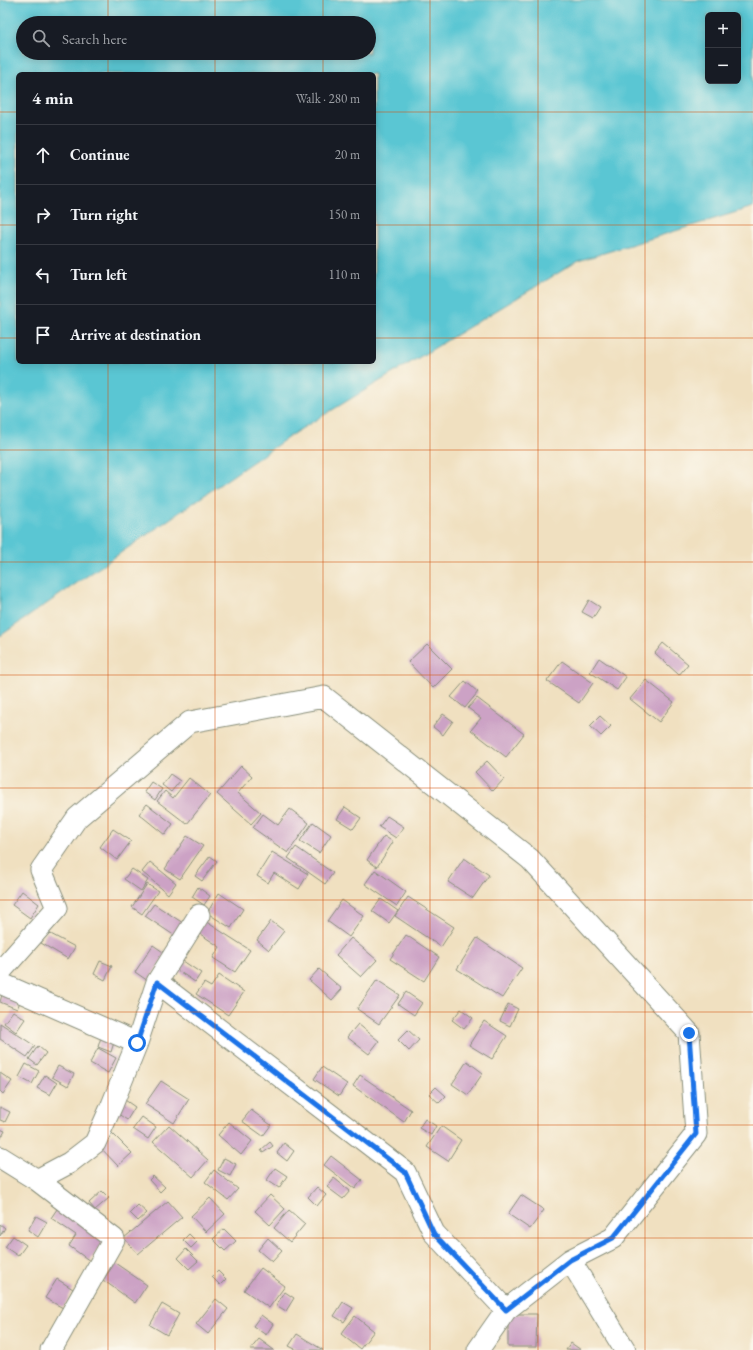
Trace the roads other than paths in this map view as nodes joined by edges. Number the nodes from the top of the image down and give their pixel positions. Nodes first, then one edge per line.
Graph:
1 (199, 915) dead end
2 (0, 972) edge
3 (157, 982) junction
4 (0, 983) edge
5 (137, 1043) junction
6 (0, 1156) edge
7 (37, 1180) junction
8 (570, 1260) junction
9 (506, 1310) junction
10 (51, 1350) edge
11 (478, 1350) edge
12 (625, 1350) edge

1 - 3 street
2 - 8 street
3 - 5 street
3 - 9 street
4 - 5 street
5 - 7 street
6 - 7 street
7 - 10 street
8 - 9 street
8 - 12 street
9 - 11 street

